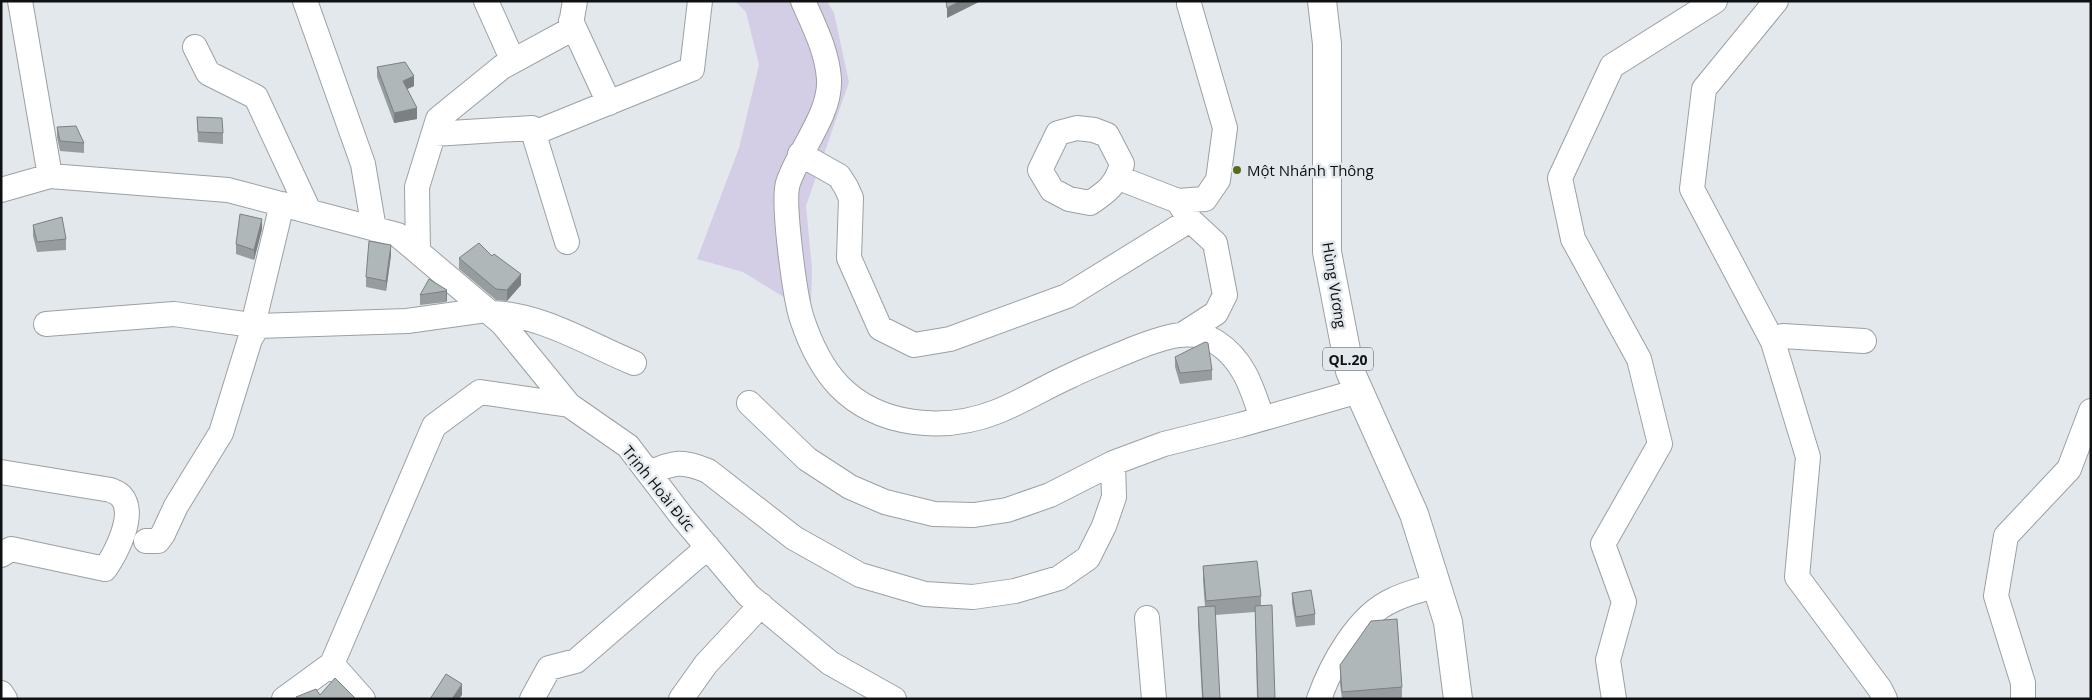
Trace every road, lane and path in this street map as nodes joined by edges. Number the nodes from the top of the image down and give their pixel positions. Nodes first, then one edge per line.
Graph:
1 (20, 1) edge
2 (305, 1) edge
3 (486, 1) edge
4 (700, 1) edge
5 (803, 1) edge
6 (1322, 1) edge
7 (1716, 1) edge
8 (1776, 1) edge
9 (1189, 4) dead end
10 (573, 11) edge
11 (195, 47) dead end
12 (512, 61) junction
13 (609, 103) junction
14 (534, 133) junction
15 (434, 134) junction
16 (800, 154) junction
17 (50, 176) junction
18 (1119, 178) dead end
19 (1, 190) edge
20 (282, 204) junction
21 (1184, 210) junction
22 (309, 211) junction
23 (374, 229) junction
24 (567, 242) dead end
25 (418, 252) junction
26 (488, 311) junction
27 (46, 324) dead end
28 (256, 325) junction
29 (1185, 333) junction
30 (1864, 341) dead end
31 (1773, 342) junction
32 (634, 363) dead end
33 (1359, 391) junction
34 (749, 403) dead end
35 (569, 405) junction
36 (2091, 411) edge
37 (1262, 418) junction
38 (1113, 463) junction
39 (1, 472) edge
40 (649, 473) junction
41 (146, 541) dead end
42 (708, 547) junction
43 (1, 555) edge
44 (1437, 585) junction
45 (761, 606) junction
46 (1147, 618) dead end
47 (332, 664) junction
48 (1, 693) edge
49 (5, 699) edge
50 (284, 699) edge
51 (363, 699) edge
52 (532, 699) edge
53 (681, 699) edge
54 (894, 699) edge
55 (1154, 699) edge
56 (1318, 699) edge
57 (1458, 699) edge
58 (1614, 699) edge
59 (1885, 699) edge
60 (2023, 699) edge

1 - 17 street
2 - 23 street
3 - 12 street
4 - 13 street
5 - 16 street
6 - 33 highway, Hùng Vương / QL.20
7 - 58 street
8 - 31 street
9 - 21 street
10 - 12 street
10 - 13 street
11 - 22 street
12 - 15 street
13 - 14 street
14 - 15 street
14 - 24 street
15 - 25 street
16 - 21 street
16 - 29 street
17 - 19 street
17 - 20 street
18 - 21 street
20 - 22 street
20 - 28 street
21 - 29 street
22 - 23 street
23 - 25 street
25 - 26 street
26 - 28 street
26 - 32 street
26 - 35 street
27 - 28 street
28 - 41 street
29 - 37 street
30 - 31 street
31 - 59 street
33 - 37 street
33 - 44 highway, Hùng Vương / QL.20
34 - 38 street
35 - 40 street, Trịnh Hoài Đức
35 - 47 street, Trịnh Hoài Đức
36 - 60 street
37 - 38 street
38 - 40 street
39 - 43 street
40 - 42 street, Trịnh Hoài Đức
42 - 45 street, Trịnh Hoài Đức
42 - 52 street
44 - 56 street
44 - 57 highway, Hùng Vương / QL.20
45 - 53 street
45 - 54 street, Trịnh Hoài Đức
46 - 55 street
47 - 50 street
47 - 51 street
48 - 49 street

